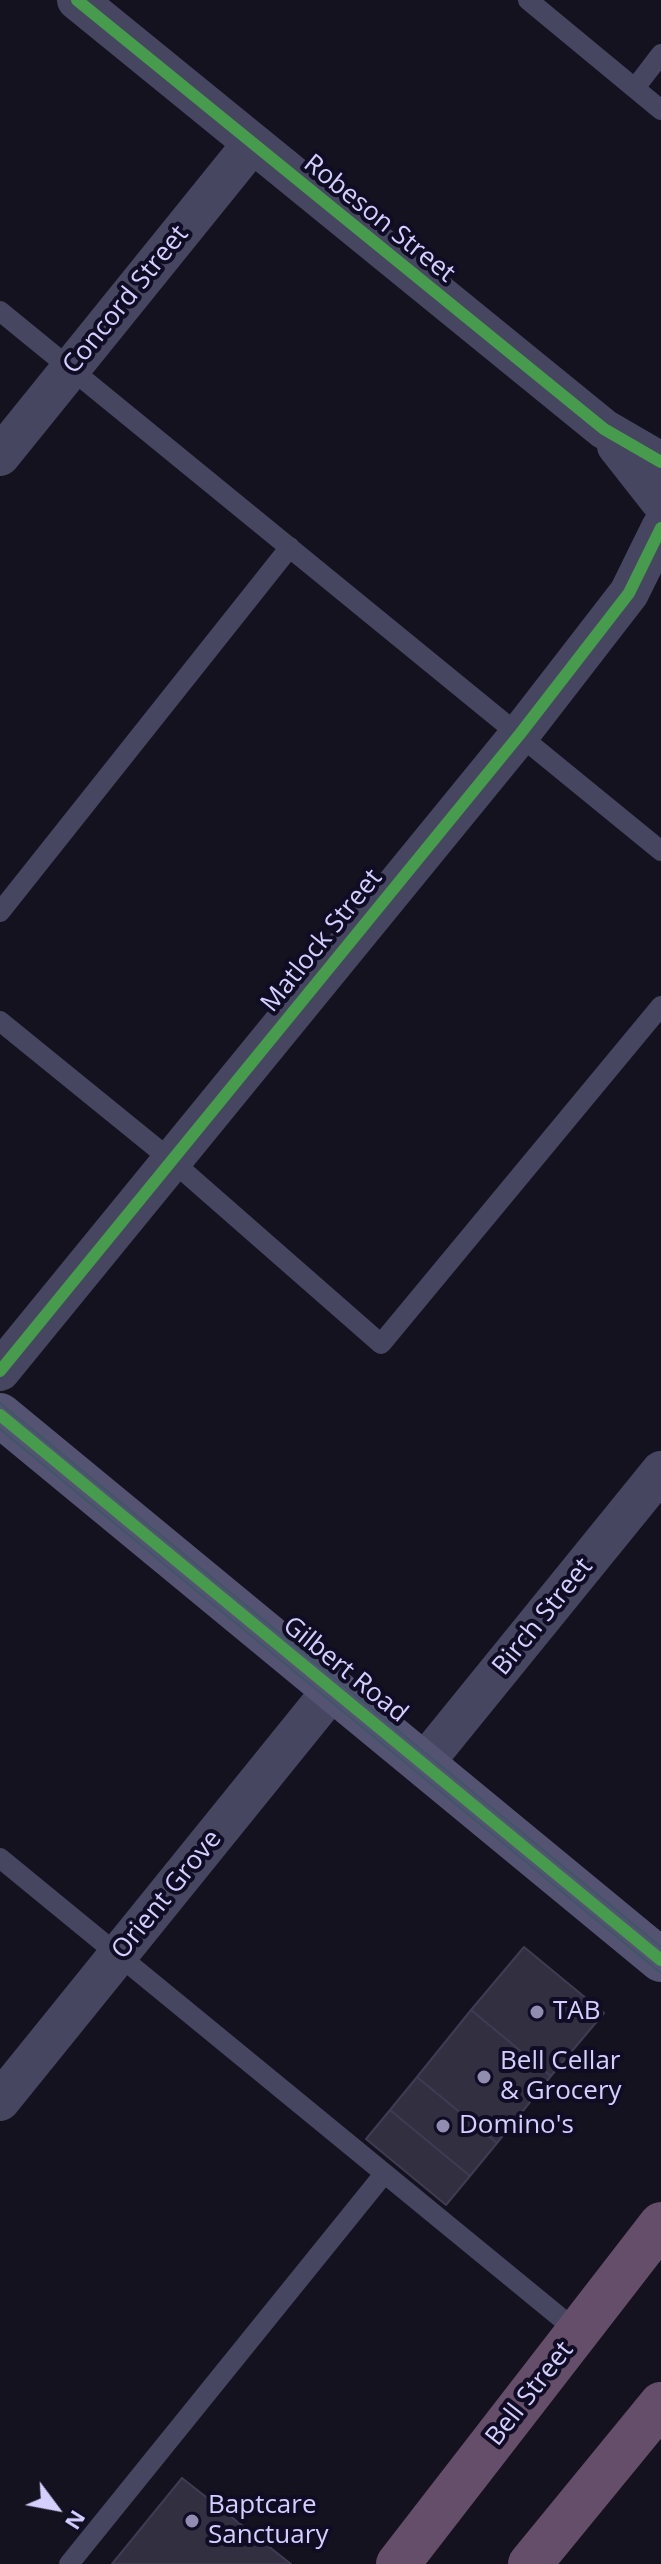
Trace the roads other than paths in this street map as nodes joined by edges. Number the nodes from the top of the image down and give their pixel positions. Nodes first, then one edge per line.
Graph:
1 (77, 0) edge
2 (528, 0) edge
3 (661, 54) edge
4 (635, 88) junction
5 (661, 110) edge
6 (252, 144) junction
7 (0, 311) edge
8 (71, 368) junction
9 (604, 429) junction
10 (0, 456) edge
11 (661, 462) edge
12 (661, 502) edge
13 (661, 528) edge
14 (290, 547) junction
15 (661, 569) edge
16 (629, 593) junction
17 (520, 734) junction
18 (661, 851) edge
19 (0, 912) edge
20 (661, 1006) edge
21 (0, 1021) edge
22 (171, 1160) junction
23 (0, 1371) edge
24 (0, 1415) edge
25 (661, 1471) edge
26 (333, 1689) junction
27 (424, 1763) junction
28 (0, 1858) edge
29 (118, 1955) junction
30 (661, 1960) edge
31 (0, 2101) edge
32 (384, 2174) junction
33 (661, 2224) edge
34 (578, 2332) junction
35 (661, 2404) edge
36 (69, 2564) edge
37 (398, 2564) edge
38 (530, 2564) edge

1 - 6 street, Robeson Street
2 - 4 lane
3 - 4 lane
4 - 5 lane
6 - 8 street, Concord Street
6 - 9 street, Robeson Street
7 - 8 lane
8 - 10 street, Concord Street
8 - 14 lane
9 - 11 street, Robeson Street
9 - 12 street, Robeson Street
13 - 16 street, Matlock Street
14 - 17 lane
14 - 19 lane
15 - 16 street, Matlock Street
16 - 17 street, Matlock Street
17 - 18 lane
17 - 22 street, Matlock Street
20 - 22 lane
21 - 22 lane
22 - 23 street, Matlock Street
24 - 26 street, Gilbert Road
25 - 27 street, Birch Street
26 - 27 street, Gilbert Road
26 - 29 street, Orient Grove
27 - 30 street, Gilbert Road
28 - 29 lane
29 - 31 street, Orient Grove
29 - 32 lane
32 - 34 lane
32 - 36 lane
33 - 34 highway, Bell Street
34 - 37 highway, Bell Street
35 - 38 highway

